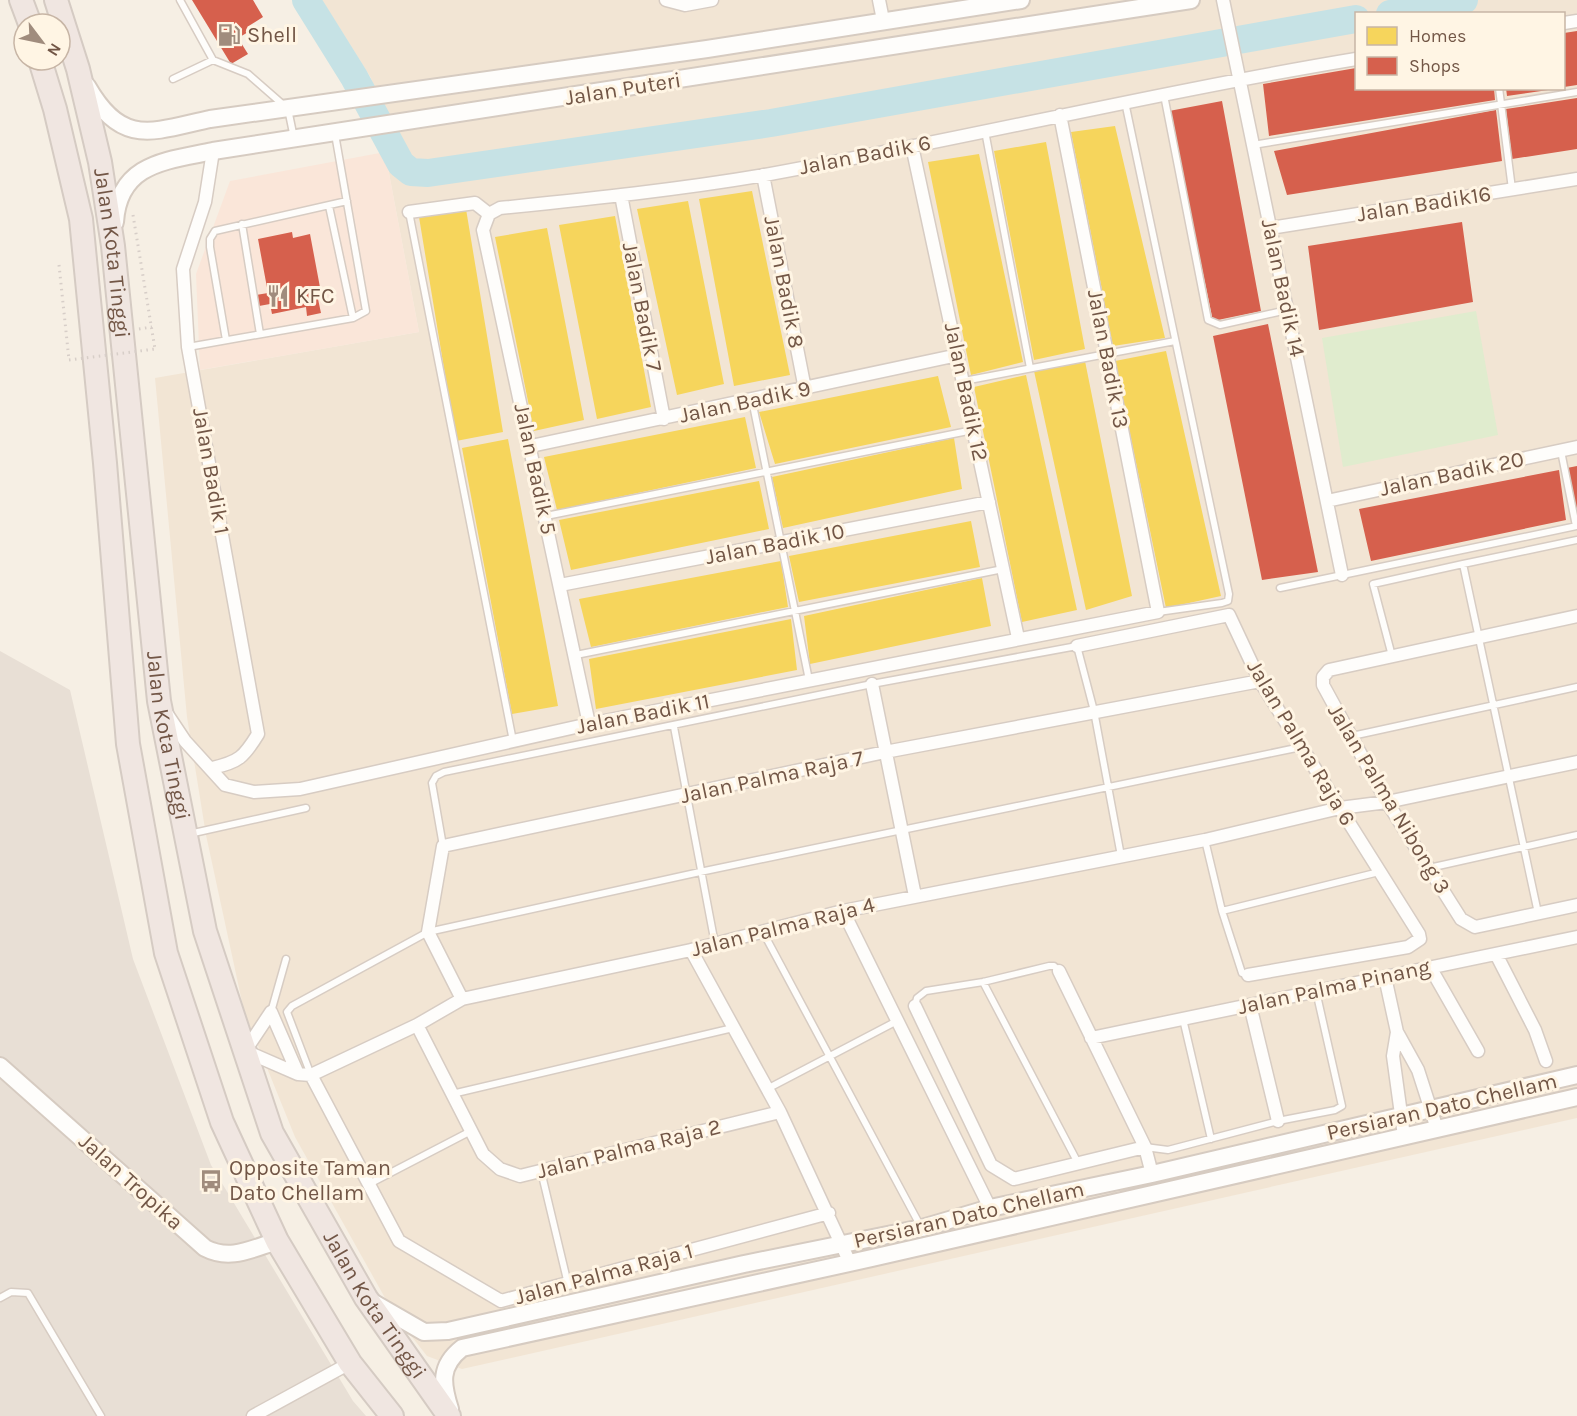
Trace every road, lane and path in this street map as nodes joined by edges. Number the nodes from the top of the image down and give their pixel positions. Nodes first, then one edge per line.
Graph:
1 (56, 0) edge
2 (180, 0) edge
3 (712, 0) edge
4 (879, 0) edge
5 (1021, 0) edge
6 (1191, 0) edge
7 (667, 1) edge
8 (1224, 5) edge
9 (883, 20) junction
10 (707, 49) junction
11 (1355, 58) edge
12 (213, 60) junction
13 (78, 69) junction
14 (44, 72) edge
15 (711, 75) junction
16 (1239, 78) junction
17 (173, 79) dead end
18 (1499, 90) edge
19 (1577, 92) edge
20 (1163, 94) junction
21 (1125, 102) junction
22 (1501, 105) junction
23 (288, 109) junction
24 (1060, 116) junction
25 (985, 131) junction
26 (342, 132) junction
27 (294, 139) junction
28 (1253, 145) junction
29 (912, 146) junction
30 (213, 151) junction
31 (763, 175) junction
32 (1577, 179) edge
33 (1512, 190) junction
34 (621, 195) junction
35 (347, 201) junction
36 (329, 206) junction
37 (132, 207) dead end
38 (409, 212) joint
39 (489, 214) junction
40 (242, 224) junction
41 (1270, 228) junction
42 (113, 246) junction
43 (59, 265) dead end
44 (1287, 310) junction
45 (353, 318) junction
46 (260, 334) junction
47 (226, 340) junction
48 (1175, 341) junction
49 (189, 347) junction
50 (1107, 353) junction
51 (958, 355) junction
52 (1030, 368) junction
53 (964, 381) junction
54 (805, 389) junction
55 (752, 400) junction
56 (664, 419) junction
57 (974, 429) junction
58 (531, 446) junction
59 (1577, 447) edge
60 (1561, 451) junction
61 (766, 472) junction
62 (1327, 501) junction
63 (989, 502) junction
64 (546, 516) junction
65 (1576, 526) edge
66 (1577, 540) edge
67 (781, 542) junction
68 (1463, 564) junction
69 (1004, 569) junction
70 (1342, 575) junction
71 (560, 585) junction
72 (1280, 588) dead end
73 (1157, 607) junction
74 (795, 611) junction
75 (1577, 616) edge
76 (1479, 637) junction
77 (1018, 638) junction
78 (1077, 646) junction
79 (576, 656) junction
80 (1392, 656) junction
81 (809, 680) junction
82 (1260, 681) junction
83 (872, 684) junction
84 (1577, 687) edge
85 (159, 701) junction
86 (1493, 705) junction
87 (1094, 711) junction
88 (589, 724) junction
89 (674, 727) junction
90 (1351, 736) junction
91 (513, 741) junction
92 (1302, 747) junction
93 (885, 752) junction
94 (1577, 762) edge
95 (212, 768) junction
96 (1508, 776) junction
97 (1108, 787) junction
98 (685, 796) junction
99 (1387, 802) junction
100 (306, 808) dead end
101 (1340, 808) junction
102 (901, 830) junction
103 (186, 835) junction
104 (1577, 835) edge
105 (1205, 840) junction
106 (443, 846) junction
107 (1523, 847) junction
108 (1121, 856) junction
109 (1429, 868) junction
110 (700, 872) junction
111 (1379, 872) junction
112 (915, 896) junction
113 (1577, 905) edge
114 (843, 911) junction
115 (1222, 911) junction
116 (1538, 913) junction
117 (428, 932) junction
118 (763, 932) junction
119 (1577, 937) edge
120 (715, 944) junction
121 (692, 950) junction
122 (1496, 954) junction
123 (286, 959) dead end
124 (1430, 967) junction
125 (1059, 970) joint
126 (1248, 975) joint
127 (1385, 977) junction
128 (983, 982) junction
129 (1316, 991) junction
130 (462, 999) junction
131 (1250, 1005) junction
132 (915, 1006) joint
133 (272, 1012) junction
134 (1183, 1019) junction
135 (897, 1021) junction
136 (417, 1025) junction
137 (734, 1028) junction
138 (1397, 1032) junction
139 (1091, 1038) junction
140 (245, 1051) junction
141 (1478, 1051) dead end
142 (830, 1058) junction
143 (1546, 1061) dead end
144 (0, 1066) edge
145 (298, 1074) junction
146 (311, 1075) junction
147 (1577, 1075) edge
148 (767, 1089) junction
149 (453, 1094) junction
150 (1577, 1097) edge
151 (1432, 1109) junction
152 (780, 1112) junction
153 (1400, 1117) junction
154 (1278, 1121) junction
155 (1437, 1128) junction
156 (471, 1131) junction
157 (1404, 1136) junction
158 (1211, 1139) junction
159 (1145, 1147) junction
160 (1078, 1163) junction
161 (541, 1171) junction
162 (1152, 1174) junction
163 (369, 1184) junction
164 (990, 1208) junction
165 (829, 1214) junction
166 (922, 1228) junction
167 (277, 1241) junction
168 (843, 1244) junction
169 (850, 1263) junction
170 (568, 1284) junction
171 (0, 1298) edge
172 (366, 1298) junction
173 (350, 1363) junction
174 (101, 1416) edge
175 (253, 1416) edge
176 (393, 1416) edge
177 (450, 1416) edge

1 - 13 highway, Jalan Kota Tinggi
2 - 12 lane
3 - 7 street
4 - 9 street
5 - 9 street, Jalan Puteri
6 - 15 street, Jalan Puteri
8 - 16 street, Jalan Badik 14
9 - 10 street, Jalan Puteri
10 - 15 street
10 - 23 street, Jalan Puteri
11 - 16 street, Jalan Badik 6
12 - 17 lane
12 - 23 lane
13 - 23 street, Jalan Puteri
13 - 42 highway, Jalan Kota Tinggi
14 - 167 highway, Jalan Kota Tinggi
15 - 26 street, Jalan Puteri
16 - 20 street, Jalan Badik 6
16 - 28 street, Jalan Badik 14
18 - 22 lane
19 - 22 lane
20 - 21 street, Jalan Badik 6
20 - 44 lane
21 - 24 street, Jalan Badik 6
21 - 48 lane
22 - 28 lane
22 - 33 lane
23 - 27 lane
24 - 25 street, Jalan Badik 6
24 - 50 street, Jalan Badik 13
25 - 29 street, Jalan Badik 6
25 - 52 lane
26 - 27 street, Jalan Puteri
26 - 35 lane
27 - 30 street, Jalan Puteri
28 - 41 street, Jalan Badik 14
29 - 31 street, Jalan Badik 6
29 - 51 street, Jalan Badik 12
30 - 42 street, Jalan Puteri
30 - 49 street, Jalan Badik 1
31 - 34 street, Jalan Badik 6
31 - 54 street, Jalan Badik 8
32 - 33 street, Jalan Badik16
33 - 41 street, Jalan Badik16
34 - 39 street, Jalan Badik 6
34 - 56 street, Jalan Badik 7
35 - 36 lane
35 - 45 lane
36 - 40 lane
36 - 45 lane
37 - 43 path, bridge
38 - 39 street
38 - 91 lane
39 - 58 street, Jalan Badik 5
40 - 46 lane
40 - 47 lane
41 - 44 street, Jalan Badik 14
42 - 85 highway, Jalan Kota Tinggi
44 - 62 street, Jalan Badik 14
45 - 46 lane
46 - 47 lane
47 - 49 lane
48 - 50 lane
48 - 73 lane
49 - 95 street, Jalan Badik 1
50 - 52 lane
50 - 73 street, Jalan Badik 13
51 - 53 street, Jalan Badik 12
51 - 54 street, Jalan Badik 9
52 - 53 lane
53 - 57 street, Jalan Badik 12
54 - 55 street, Jalan Badik 9
55 - 56 street, Jalan Badik 9
55 - 61 lane
56 - 58 street, Jalan Badik 9
57 - 61 lane
57 - 63 street, Jalan Badik 12
58 - 64 street, Jalan Badik 5
59 - 60 street, Jalan Badik 20
60 - 62 street, Jalan Badik 20
60 - 65 lane
61 - 64 lane
61 - 67 lane
62 - 70 street, Jalan Badik 14
63 - 67 street, Jalan Badik 10
63 - 69 street, Jalan Badik 12
64 - 71 street, Jalan Badik 5
65 - 70 lane
66 - 68 lane
67 - 71 street, Jalan Badik 10
67 - 74 lane
68 - 76 lane
68 - 80 lane
69 - 74 lane
69 - 77 street, Jalan Badik 12
70 - 72 lane
71 - 79 street, Jalan Badik 5
73 - 77 street, Jalan Badik 11
74 - 79 lane
74 - 81 lane
75 - 76 street
76 - 80 street
76 - 86 lane
77 - 81 street, Jalan Badik 11
78 - 82 street, Jalan Palma Raja 6
78 - 83 lane
78 - 87 lane
79 - 88 street, Jalan Badik 5
80 - 90 street, Jalan Palma Nibong 3
81 - 88 street, Jalan Badik 11
82 - 87 street, Jalan Palma Raja 7
82 - 92 street, Jalan Palma Raja 6
83 - 89 lane
83 - 93 street
84 - 86 lane
85 - 95 street, Jalan Badik 11
85 - 103 highway, Jalan Kota Tinggi
86 - 90 lane
86 - 96 lane
87 - 93 street, Jalan Palma Raja 7
87 - 97 lane
88 - 91 street, Jalan Badik 11
89 - 98 lane
89 - 106 lane
90 - 99 street, Jalan Palma Nibong 3
91 - 95 street, Jalan Badik 11
92 - 97 lane
92 - 101 street, Jalan Palma Raja 6
93 - 98 street, Jalan Palma Raja 7
93 - 102 street
94 - 96 street, Jalan Palma Raja 4
96 - 99 street, Jalan Palma Raja 4
96 - 107 lane
97 - 102 lane
97 - 108 lane
98 - 106 street, Jalan Palma Raja 7
98 - 110 lane
99 - 101 street, Jalan Palma Raja 4
99 - 109 street, Jalan Palma Nibong 3
100 - 103 lane
101 - 105 street, Jalan Palma Raja 4
101 - 111 street, Jalan Palma Raja 6
102 - 110 lane
102 - 112 street
103 - 140 highway, Jalan Kota Tinggi
104 - 107 lane
105 - 108 street, Jalan Palma Raja 4
105 - 115 lane
106 - 117 street
107 - 109 lane
107 - 116 lane
108 - 112 street, Jalan Palma Raja 4
109 - 116 street, Jalan Palma Nibong 3
110 - 117 lane
110 - 120 lane
111 - 115 lane
111 - 126 street, Jalan Palma Raja 6
112 - 114 street, Jalan Palma Raja 4
113 - 116 street
114 - 118 street, Jalan Palma Raja 4
114 - 135 street
115 - 126 lane
117 - 130 street
117 - 146 lane
118 - 120 street, Jalan Palma Raja 4
118 - 142 lane
119 - 122 street, Jalan Palma Pinang
120 - 121 street, Jalan Palma Raja 4
121 - 130 street, Jalan Palma Raja 4
121 - 137 street
122 - 124 street, Jalan Palma Pinang
122 - 143 street
123 - 133 lane
124 - 127 street, Jalan Palma Pinang
124 - 141 street
125 - 128 lane
125 - 139 street
127 - 129 street, Jalan Palma Pinang
127 - 138 street
128 - 132 lane
128 - 160 lane
129 - 131 street, Jalan Palma Pinang
129 - 154 lane
130 - 136 street, Jalan Palma Raja 4
131 - 134 street, Jalan Palma Pinang
131 - 154 street
132 - 160 street
133 - 140 street
133 - 145 street
134 - 139 street, Jalan Palma Pinang
134 - 158 lane
135 - 142 lane
135 - 164 street
136 - 146 street, Jalan Palma Raja 4
136 - 149 street, Jalan Palma Raja 2
137 - 148 street
137 - 149 lane
138 - 151 street
138 - 153 street
139 - 159 street
140 - 145 street, Jalan Palma Raja 4
140 - 172 highway, Jalan Kota Tinggi
142 - 148 lane
142 - 166 lane
144 - 167 street, Jalan Tropika
145 - 146 street, Jalan Palma Raja 4
146 - 163 street, Jalan Palma Raja 1
147 - 151 street, Persiaran Dato Chellam
148 - 152 street
149 - 156 street, Jalan Palma Raja 2
150 - 155 street, Persiaran Dato Chellam
151 - 153 street, Persiaran Dato Chellam
151 - 155 street
152 - 161 street, Jalan Palma Raja 2
152 - 165 street
153 - 157 street
153 - 162 street, Persiaran Dato Chellam
154 - 158 lane
155 - 157 street, Persiaran Dato Chellam
156 - 161 street, Jalan Palma Raja 2
156 - 163 lane
157 - 169 street, Persiaran Dato Chellam
158 - 159 lane
159 - 160 street
159 - 162 street
161 - 170 lane
162 - 164 street, Persiaran Dato Chellam
163 - 170 street, Jalan Palma Raja 1
164 - 166 street, Persiaran Dato Chellam
165 - 168 street
165 - 170 street, Jalan Palma Raja 1
166 - 168 street, Persiaran Dato Chellam
167 - 173 highway, Jalan Kota Tinggi
168 - 169 street
168 - 172 street, Persiaran Dato Chellam
169 - 177 street, Persiaran Dato Chellam
171 - 174 lane
172 - 177 highway, Jalan Kota Tinggi
173 - 175 street
173 - 176 highway, Jalan Kota Tinggi

